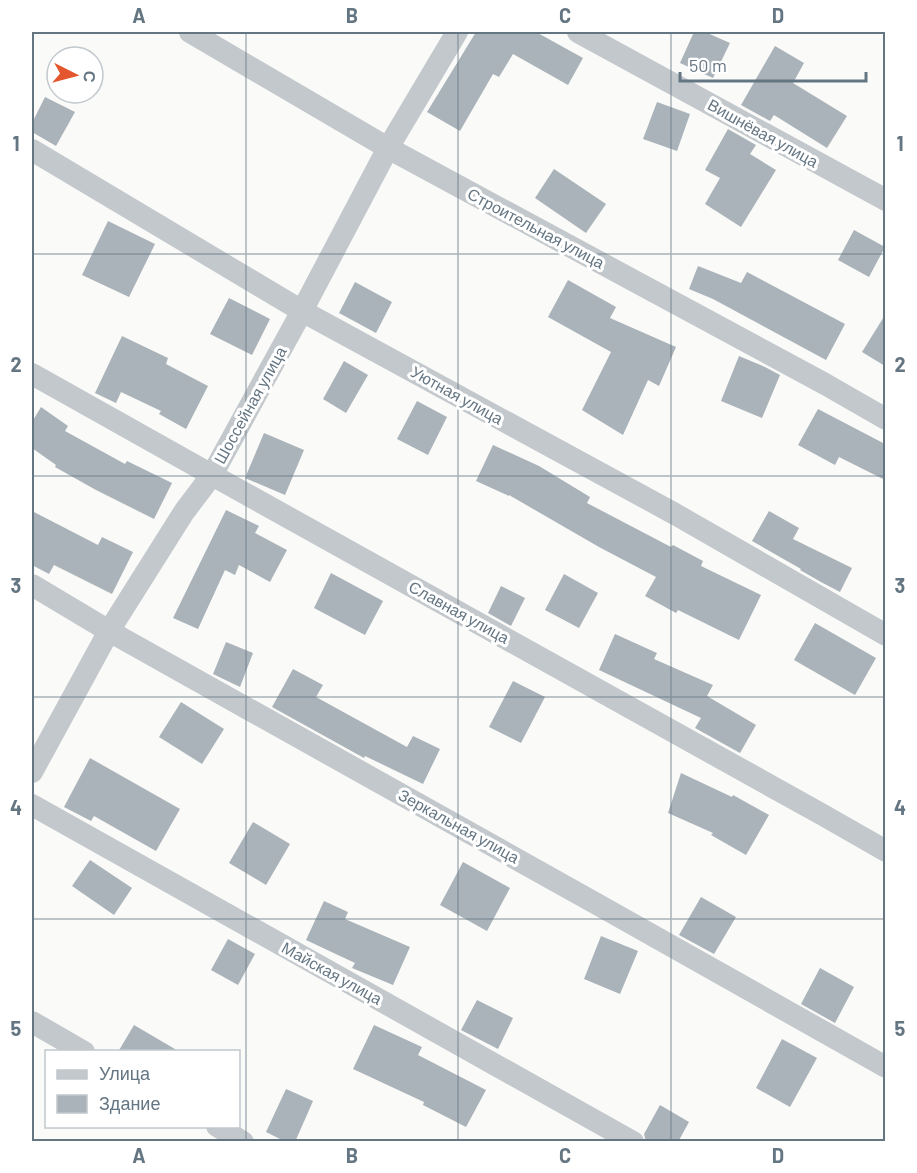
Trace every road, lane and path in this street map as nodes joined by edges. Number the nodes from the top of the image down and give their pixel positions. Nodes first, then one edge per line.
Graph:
1 (190, 32) edge
2 (457, 32) edge
3 (578, 32) edge
4 (388, 148) junction
5 (32, 150) edge
6 (885, 200) edge
7 (302, 311) junction
8 (32, 374) edge
9 (885, 419) edge
10 (212, 475) junction
11 (32, 585) edge
12 (109, 631) junction
13 (885, 635) edge
14 (32, 772) edge
15 (32, 805) edge
16 (885, 851) edge
17 (32, 1022) edge
18 (81, 1050) edge
19 (885, 1067) edge
20 (220, 1128) edge
21 (243, 1142) edge
22 (633, 1142) edge

1 - 4 street, Строительная улица
2 - 4 street, Шоссейная улица
3 - 6 street, Вишнёвая улица
4 - 7 street, Шоссейная улица
4 - 9 street, Строительная улица
5 - 7 street, Уютная улица
7 - 10 street, Шоссейная улица
7 - 13 street, Уютная улица
8 - 10 street, Славная улица
10 - 12 street, Шоссейная улица
10 - 16 street, Славная улица
11 - 12 street, Зеркальная улица
12 - 14 street, Шоссейная улица
12 - 19 street, Зеркальная улица
15 - 22 street, Майская улица
17 - 18 street
20 - 21 street

